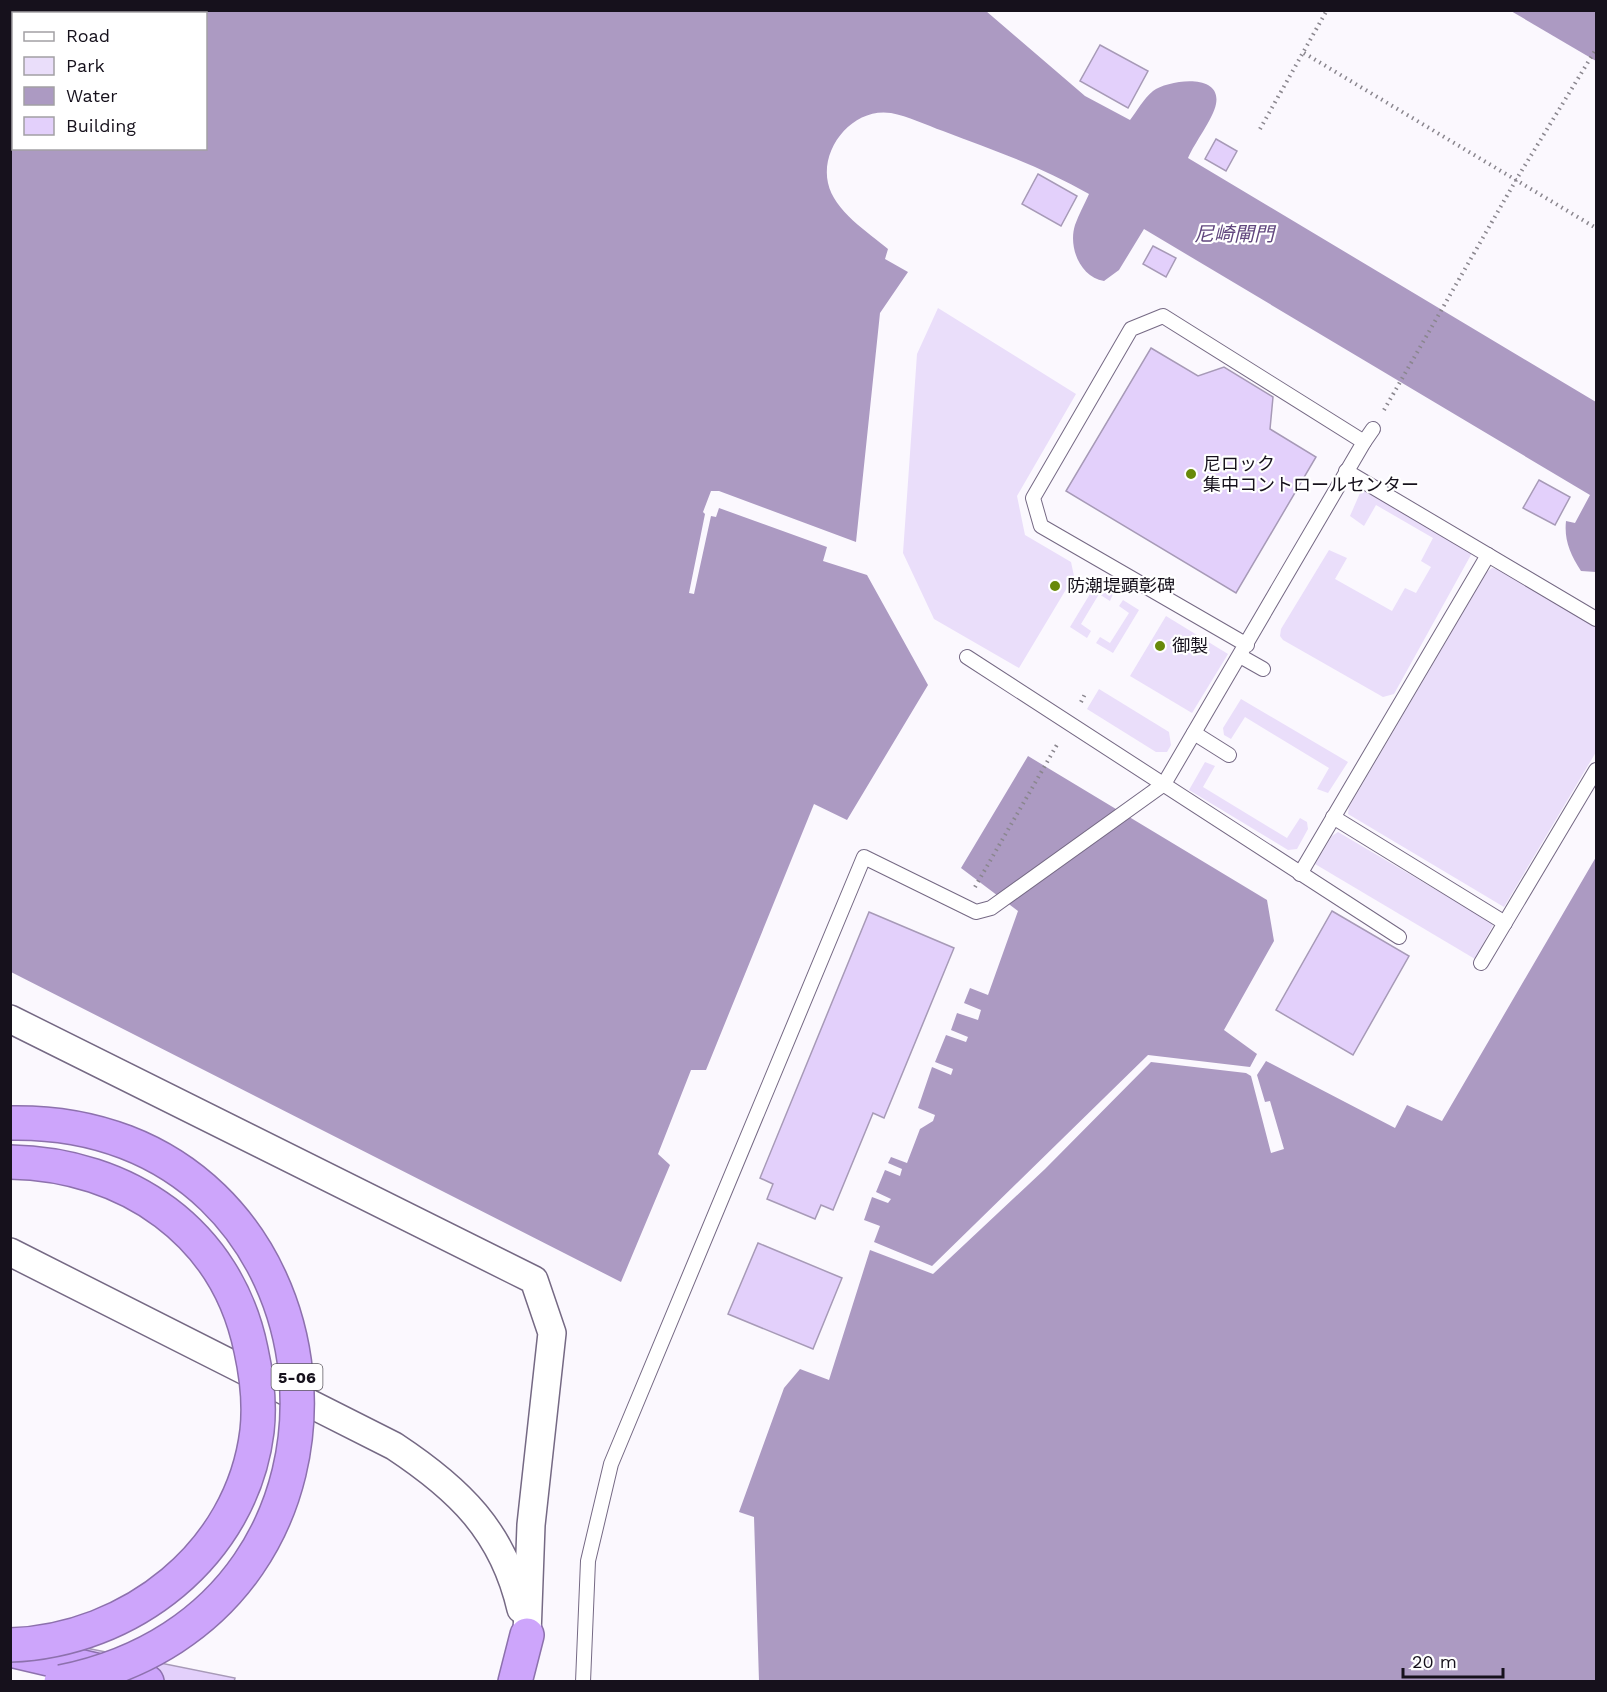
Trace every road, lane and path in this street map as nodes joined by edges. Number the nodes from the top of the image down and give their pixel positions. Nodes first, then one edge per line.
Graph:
1 (1327, 10) edge
2 (1596, 50) edge
3 (1304, 53) junction
4 (1260, 129) dead end
5 (1516, 180) junction
6 (1596, 228) edge
7 (1373, 429) joint
8 (1364, 442) junction
9 (1346, 471) junction
10 (1488, 555) junction
11 (1596, 619) edge
12 (1243, 651) junction
13 (967, 657) dead end
14 (1263, 669) dead end
15 (1194, 733) junction
16 (1055, 749) dead end
17 (1229, 755) dead end
18 (1596, 770) edge
19 (1164, 784) junction
20 (1333, 817) junction
21 (1300, 874) junction
22 (974, 888) dead end
23 (1505, 923) junction
24 (1399, 937) dead end
25 (1481, 963) dead end
26 (10, 1019) edge
27 (10, 1123) edge
28 (10, 1162) edge
29 (10, 1252) edge
30 (527, 1635) junction
31 (10, 1645) edge
32 (10, 1650) edge
33 (61, 1682) edge
34 (147, 1682) edge
35 (515, 1682) edge
36 (583, 1682) edge

1 - 3 path
2 - 5 path
3 - 4 path
3 - 5 path
5 - 6 path
5 - 7 path
7 - 8 lane
8 - 9 lane
8 - 12 lane
9 - 10 lane
9 - 12 lane
10 - 11 lane
10 - 20 lane
12 - 14 lane
12 - 15 lane
13 - 19 lane
15 - 17 lane
15 - 19 lane
16 - 22 path
18 - 23 lane
19 - 21 lane
19 - 36 lane
20 - 21 lane
20 - 23 lane
21 - 24 lane
23 - 25 lane
26 - 30 street
27 - 33 highway, 5-06, bridge
28 - 31 highway, 5-06, bridge
29 - 30 street
30 - 35 highway
32 - 34 highway

